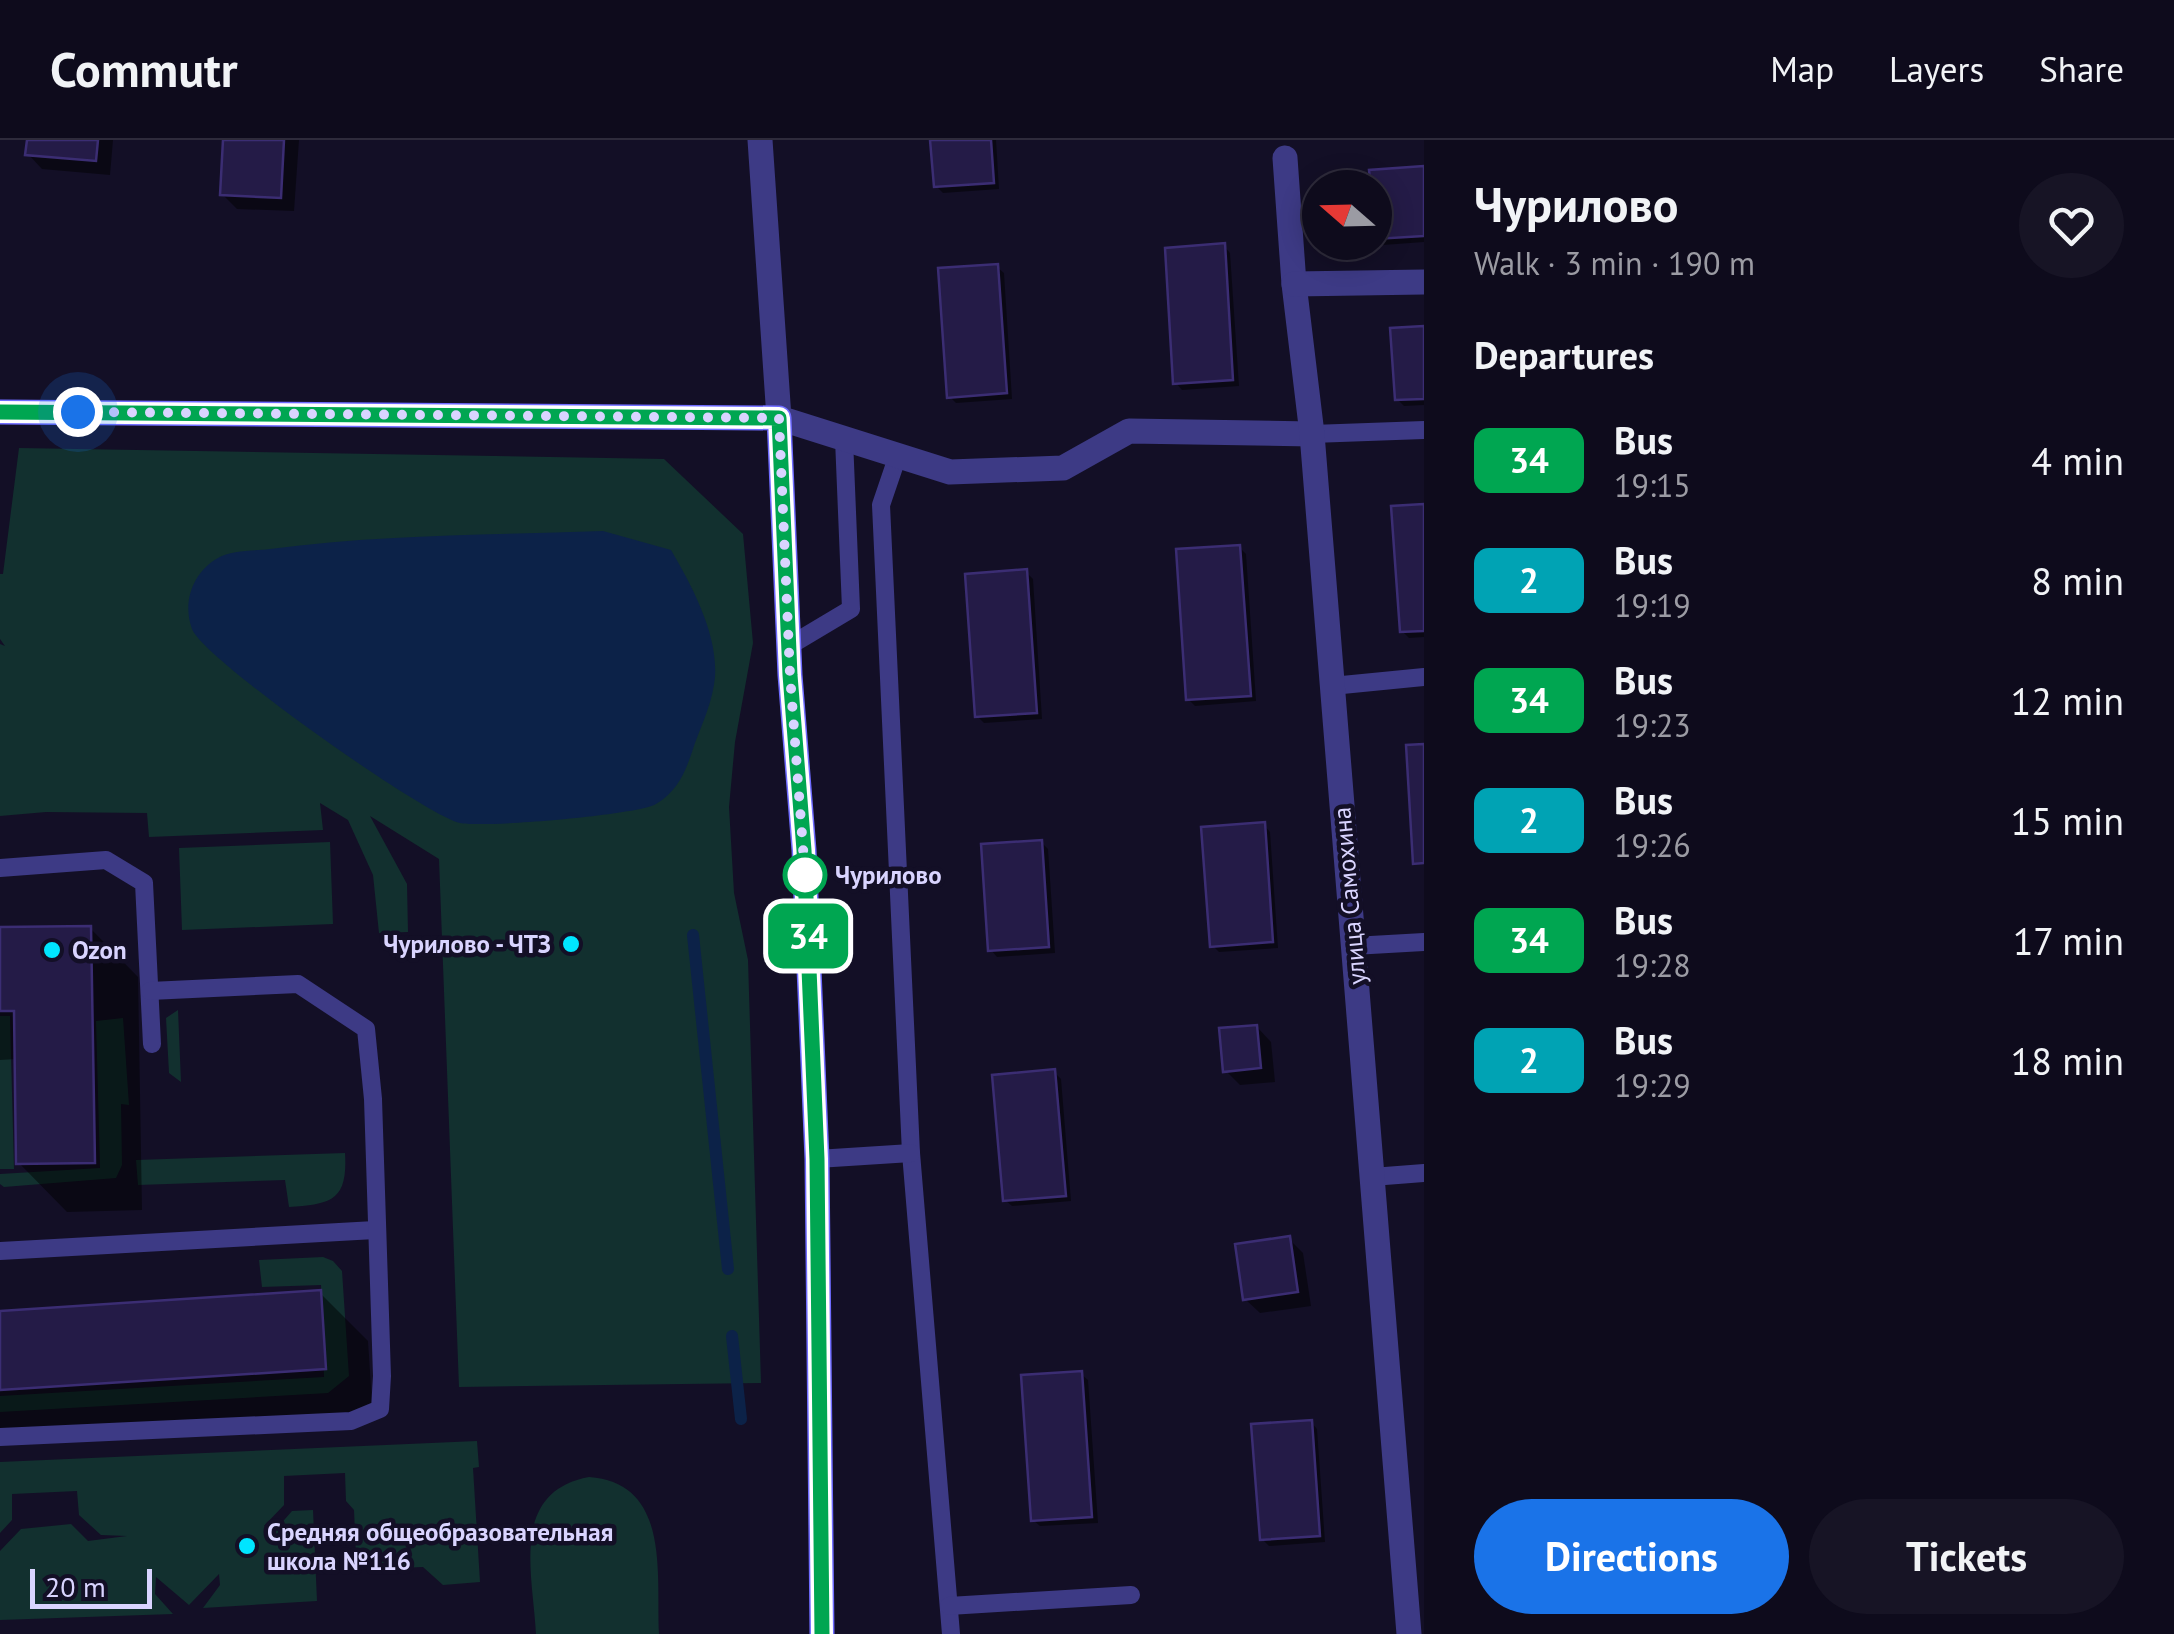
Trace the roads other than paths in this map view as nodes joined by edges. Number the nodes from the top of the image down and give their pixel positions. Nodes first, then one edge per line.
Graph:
1 (760, 140) edge
2 (1285, 158) dead end
3 (1424, 282) edge
4 (1294, 284) junction
5 (0, 412) edge
6 (779, 418) junction
7 (1424, 430) edge
8 (1312, 434) junction
9 (844, 438) junction
10 (898, 455) junction
11 (789, 646) junction
12 (1424, 677) edge
13 (1332, 686) junction
14 (0, 868) edge
15 (1424, 942) edge
16 (1353, 946) junction
17 (150, 991) junction
18 (152, 1044) dead end
19 (351, 1098) dead end
20 (373, 1099) junction
21 (911, 1152) junction
22 (817, 1159) junction
23 (1424, 1173) edge
24 (1372, 1177) junction
25 (375, 1230) junction
26 (0, 1251) edge
27 (0, 1436) edge
28 (1131, 1596) dead end
29 (949, 1606) junction
30 (822, 1634) edge
31 (952, 1634) edge
32 (1410, 1634) edge

1 - 6 street
2 - 4 street, улица Самохина
3 - 4 street
4 - 8 street, улица Самохина
5 - 6 street
6 - 9 street
6 - 11 street
7 - 8 lane
8 - 10 street
8 - 13 street, улица Самохина
9 - 10 street
9 - 11 lane
10 - 21 lane
11 - 22 street
12 - 13 lane
13 - 16 street, улица Самохина
14 - 17 lane
15 - 16 lane
16 - 24 street, улица Самохина
17 - 18 lane
17 - 20 lane
19 - 20 lane
20 - 25 lane
21 - 22 lane
21 - 29 lane
22 - 30 street
23 - 24 lane
24 - 32 street, улица Самохина
25 - 26 lane
25 - 27 lane
28 - 29 lane
29 - 31 lane

